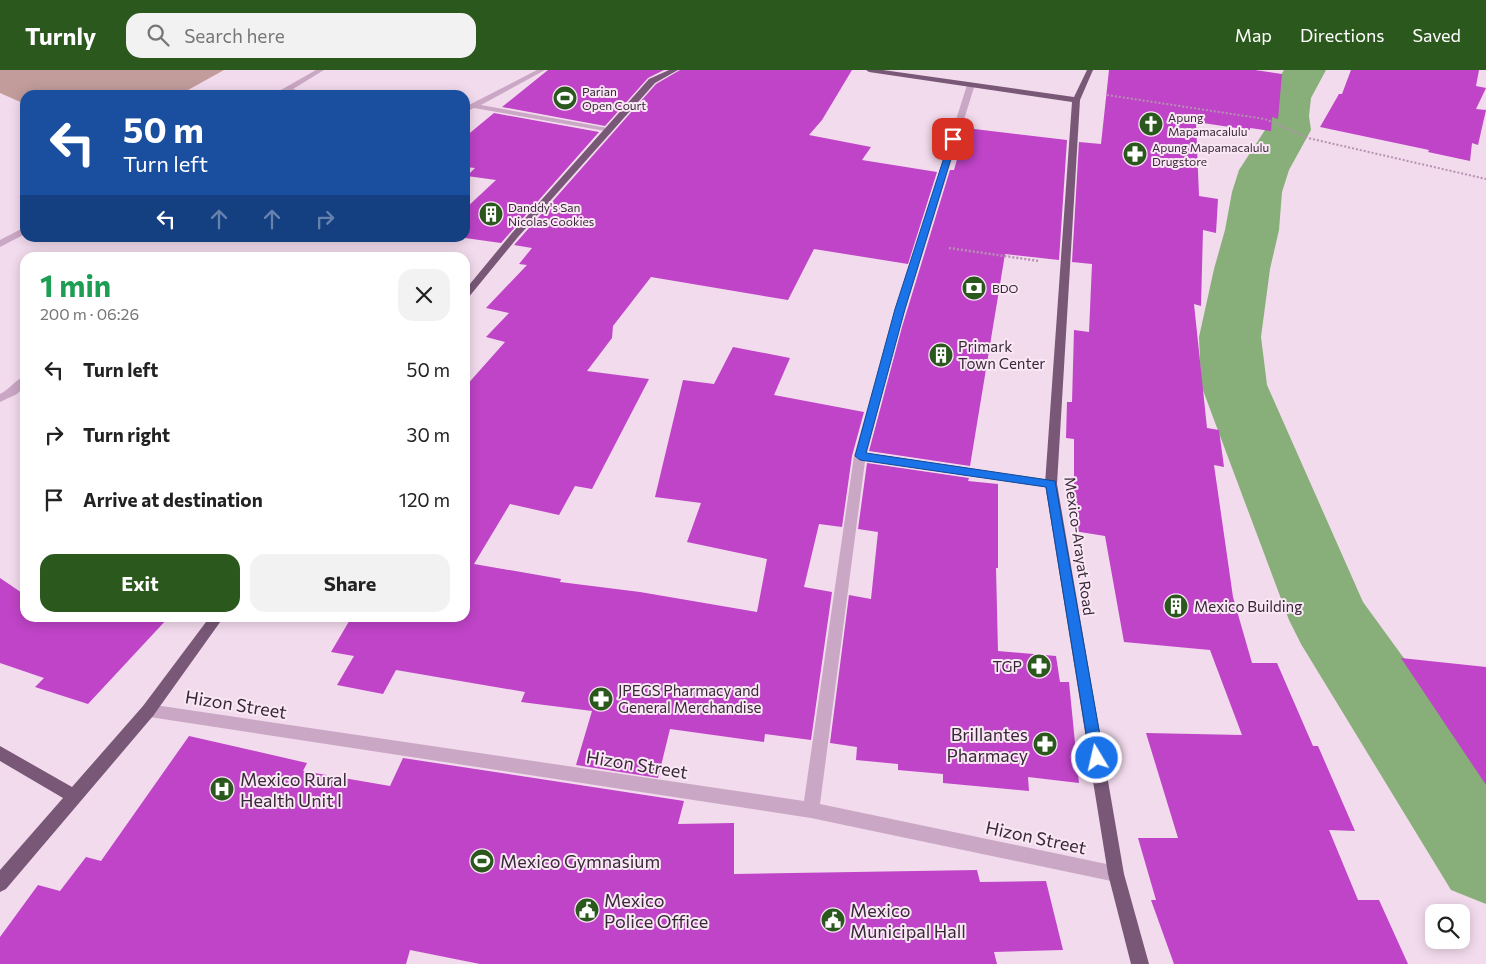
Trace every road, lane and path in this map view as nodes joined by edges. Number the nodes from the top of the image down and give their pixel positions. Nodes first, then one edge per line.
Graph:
1 (321, 70) edge
2 (542, 70) edge
3 (675, 70) edge
4 (869, 70) edge
5 (1090, 70) edge
6 (971, 84) junction
7 (286, 89) joint
8 (290, 90) edge
9 (1079, 96) junction
10 (475, 106) junction
11 (470, 108) edge
12 (608, 130) junction
13 (1486, 179) edge
14 (20, 233) edge
15 (0, 244) edge
16 (921, 244) junction
17 (1066, 265) junction
18 (470, 290) edge
19 (20, 384) edge
20 (0, 398) edge
21 (860, 456) junction
22 (1051, 484) junction
23 (213, 622) edge
24 (148, 711) junction
25 (0, 753) edge
26 (73, 796) junction
27 (811, 810) junction
28 (1116, 874) junction
29 (0, 883) edge
30 (1140, 964) edge

1 - 7 street
2 - 10 street
3 - 12 main road
4 - 6 main road
5 - 9 main road, Mexico-Arayat Road
6 - 9 main road
6 - 16 street
7 - 8 street
9 - 13 path
9 - 17 main road, Mexico-Arayat Road
10 - 11 street
10 - 12 street
12 - 18 main road
14 - 15 street
16 - 17 path
16 - 21 street
17 - 22 main road, Mexico-Arayat Road
19 - 20 street
21 - 22 street
21 - 27 street
22 - 28 main road, Mexico-Arayat Road
23 - 24 main road
24 - 26 main road
24 - 27 street, Hizon Street
25 - 26 main road
26 - 29 main road
27 - 28 street, Hizon Street
28 - 30 main road, Mexico-Arayat Road

